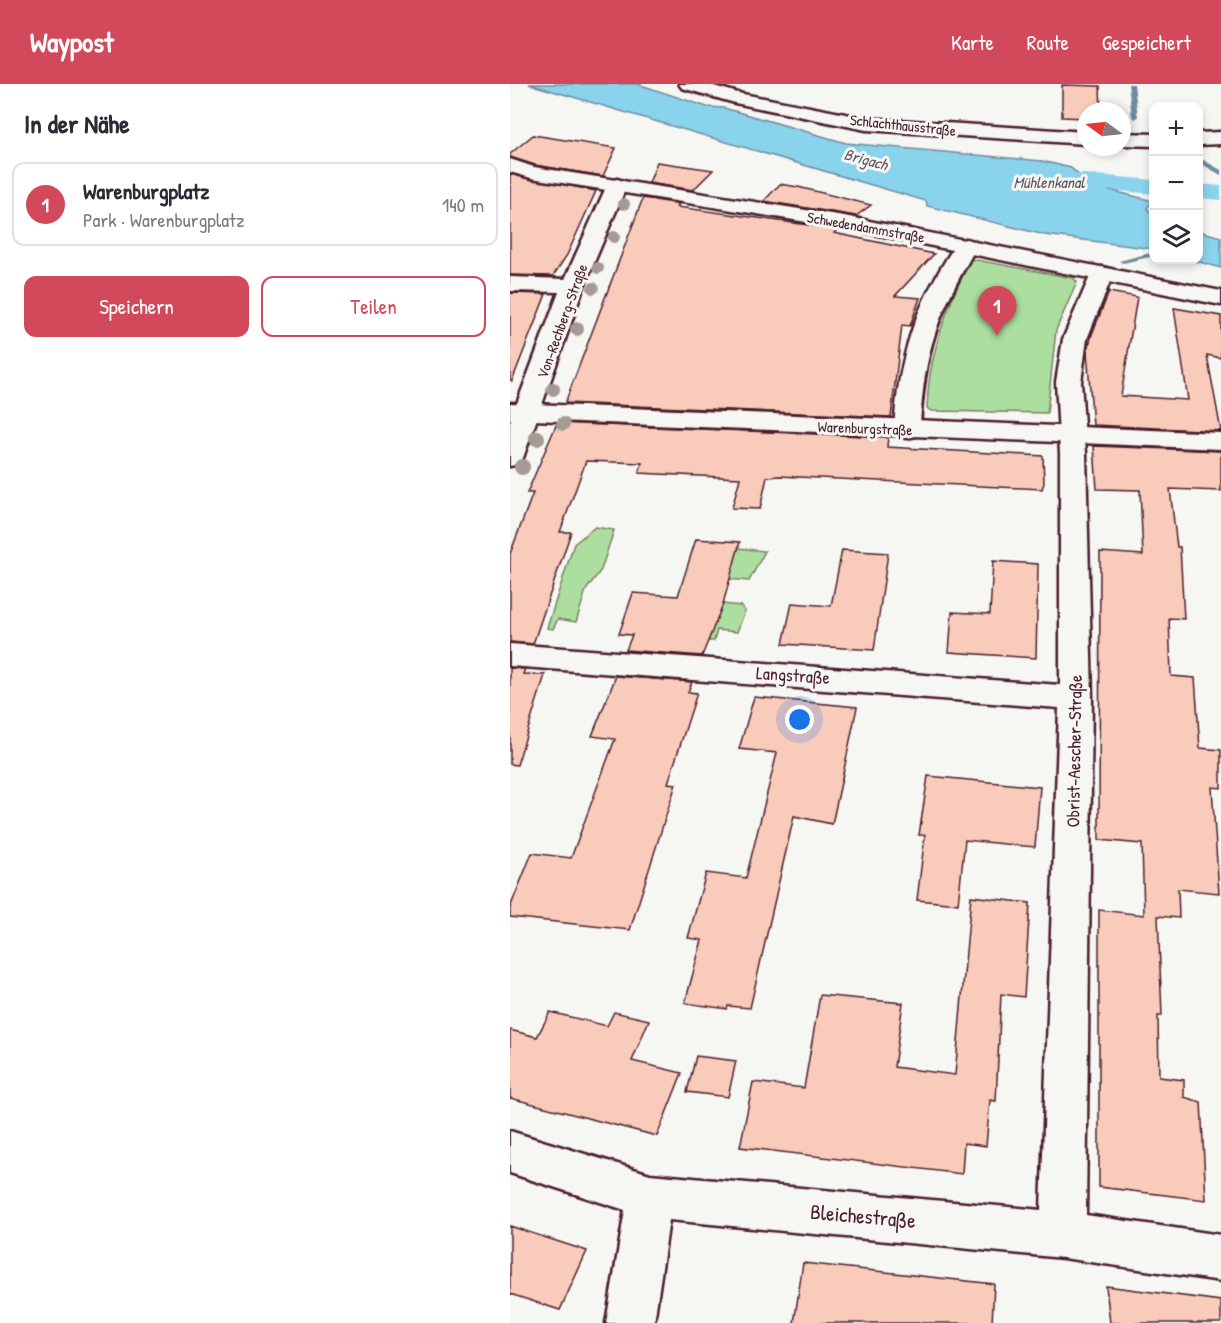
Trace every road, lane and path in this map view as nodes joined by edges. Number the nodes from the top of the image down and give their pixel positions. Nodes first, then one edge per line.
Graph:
1 (688, 84) edge
2 (795, 91) dead end
3 (777, 106) junction
4 (1077, 138) edge
5 (1221, 138) edge
6 (1131, 139) edge
7 (1203, 139) edge
8 (1149, 140) edge
9 (510, 165) edge
10 (617, 185) junction
11 (966, 246) junction
12 (1102, 274) junction
13 (510, 284) edge
14 (573, 286) junction
15 (1221, 298) edge
16 (519, 412) edge
17 (907, 430) junction
18 (1070, 434) junction
19 (1221, 441) edge
20 (510, 458) edge
21 (510, 655) edge
22 (1076, 698) junction
23 (510, 1152) edge
24 (650, 1196) junction
25 (1063, 1235) junction
26 (1221, 1258) edge
27 (630, 1323) edge

1 - 3 street, Schlachthausstraße
2 - 3 street
3 - 4 street, Schlachthausstraße
5 - 7 street
6 - 8 street
9 - 10 street, Schwedendammstraße
10 - 11 street, Schwedendammstraße
10 - 14 street, Von-Rechberg-Straße
11 - 12 street, Schwedendammstraße
11 - 17 street
12 - 15 street, Schwedendammstraße
12 - 18 street, Obrist-Aescher-Straße
13 - 14 street
14 - 16 street, Von-Rechberg-Straße
16 - 17 street, Warenburgstraße
16 - 20 street, Von-Rechberg-Straße
17 - 18 street, Warenburgstraße
18 - 19 street, Warenburgstraße
18 - 22 street, Obrist-Aescher-Straße
21 - 22 street, Langstraße
22 - 25 street, Obrist-Aescher-Straße
23 - 24 street, Bleichestraße
24 - 25 street, Bleichestraße
24 - 27 street
25 - 26 street, Bleichestraße

